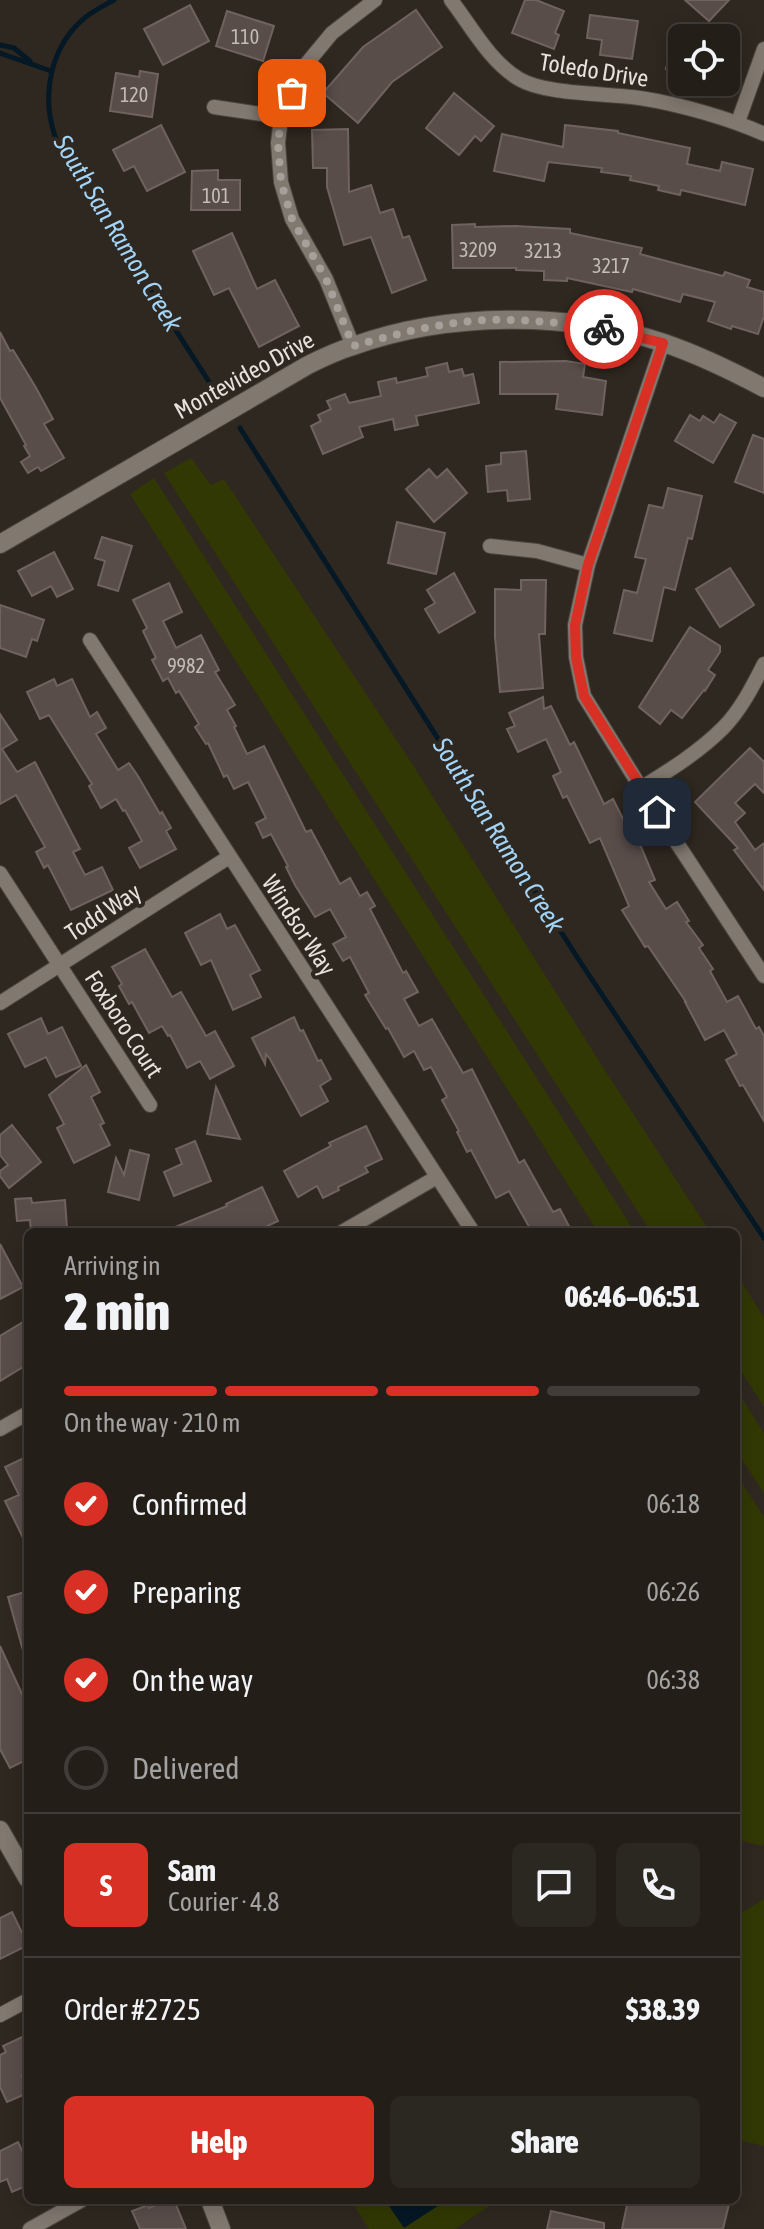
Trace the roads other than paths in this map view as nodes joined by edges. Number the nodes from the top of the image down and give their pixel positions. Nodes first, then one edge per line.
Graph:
1 (375, 0) edge
2 (451, 0) edge
3 (764, 49) edge
4 (214, 107) dead end
5 (281, 117) junction
6 (738, 122) junction
7 (764, 134) edge
8 (663, 343) junction
9 (353, 346) junction
10 (764, 388) edge
11 (0, 544) edge
12 (490, 546) dead end
13 (588, 565) junction
14 (90, 640) dead end
15 (764, 664) edge
16 (641, 788) junction
17 (229, 857) junction
18 (0, 873) edge
19 (758, 953) edge
20 (60, 966) junction
21 (764, 976) edge
22 (0, 1003) edge
23 (150, 1105) dead end
24 (437, 1177) junction
25 (349, 1228) edge
26 (470, 1228) edge
27 (24, 1415) edge
28 (0, 1429) edge
29 (0, 1830) edge
30 (24, 1872) edge
31 (24, 2002) edge
32 (0, 2015) edge
33 (75, 2204) edge
34 (212, 2204) edge
35 (30, 2229) edge
36 (221, 2229) edge

1 - 5 street
2 - 6 street, Toledo Drive
3 - 6 street
4 - 5 street
5 - 9 street
6 - 7 street, Toledo Drive
8 - 9 street, Montevideo Drive
8 - 10 street, Montevideo Drive
8 - 13 street
9 - 11 street, Montevideo Drive
12 - 13 street
13 - 16 street
14 - 17 street, Windsor Way
15 - 16 street
16 - 19 street
17 - 20 street, Todd Way
17 - 24 street, Windsor Way
18 - 20 street, Foxboro Court
19 - 21 street
20 - 22 street, Todd Way
20 - 23 street, Foxboro Court
24 - 25 street
24 - 26 street, Windsor Way
27 - 28 street
29 - 30 street
31 - 32 street
33 - 35 street
34 - 36 street

